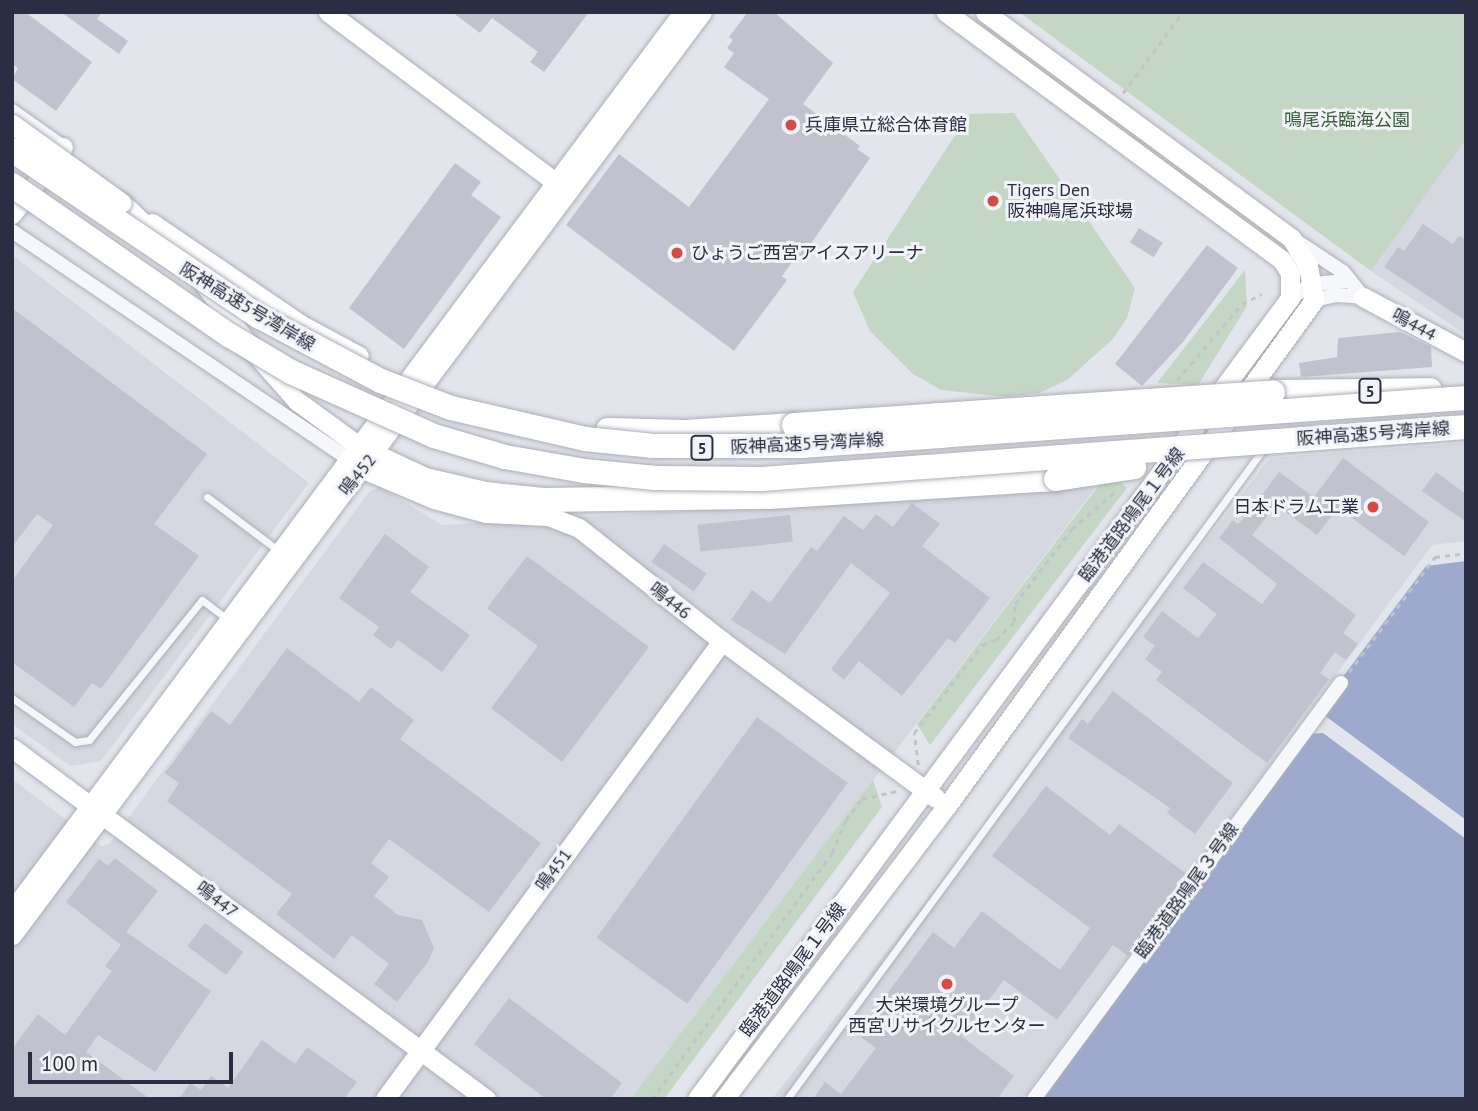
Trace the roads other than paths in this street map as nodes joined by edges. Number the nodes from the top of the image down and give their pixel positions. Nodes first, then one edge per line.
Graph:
1 (328, 12) edge
2 (683, 12) edge
3 (702, 12) edge
4 (946, 12) edge
5 (985, 12) edge
6 (12, 111) edge
7 (12, 124) edge
8 (63, 147) joint
9 (12, 150) edge
10 (12, 186) edge
11 (562, 187) junction
12 (122, 203) junction
13 (12, 214) edge
14 (12, 231) edge
15 (1291, 238) junction
16 (1350, 281) junction
17 (1313, 292) junction
18 (1363, 297) junction
19 (1290, 298) junction
20 (1466, 352) edge
21 (414, 385) junction
22 (1466, 388) edge
23 (1466, 398) edge
24 (1466, 427) edge
25 (1318, 438) junction
26 (1261, 452) dead end
27 (360, 457) junction
28 (207, 497) dead end
29 (280, 551) junction
30 (229, 620) junction
31 (722, 641) junction
32 (1341, 683) road end
33 (12, 698) edge
34 (12, 748) edge
35 (927, 792) junction
36 (946, 807) junction
37 (97, 811) junction
38 (12, 911) edge
39 (12, 936) edge
40 (421, 1052) junction
41 (385, 1099) edge
42 (486, 1099) edge
43 (697, 1099) edge
44 (724, 1099) edge
45 (787, 1099) edge
46 (1034, 1099) edge

1 - 11 street
2 - 11 street, 鳴452
3 - 11 street, 鳴452
4 - 19 street
5 - 15 street
6 - 8 street
7 - 12 street, bridge
8 - 13 street
9 - 23 highway, 阪神高速5号湾岸線 / 5, bridge
10 - 25 highway, 阪神高速5号湾岸線 / 5, bridge
11 - 21 street, 鳴452
12 - 21 street
12 - 27 street, 鳴446
14 - 27 street
15 - 16 street
15 - 17 street
16 - 17 street
16 - 18 street
17 - 18 street
17 - 19 street
17 - 36 street, 臨港道路鳴尾１号線
18 - 20 street, 鳴444
19 - 35 street, 臨港道路鳴尾１号線
21 - 22 highway, 5, bridge
21 - 27 street, 鳴452
24 - 25 highway, 阪神高速5号湾岸線 / 5, bridge
25 - 27 highway, 5, bridge
26 - 45 lane
27 - 29 street, 鳴452
27 - 31 street, 鳴446
27 - 37 street, 鳴452
28 - 29 lane
29 - 30 street, 鳴452
30 - 33 lane
30 - 37 street, 鳴452
31 - 35 street, 鳴446
31 - 40 street, 鳴451
32 - 46 street, 臨港道路鳴尾３号線
34 - 37 street, 鳴447
35 - 36 street, 鳴446
35 - 43 street, 臨港道路鳴尾１号線
36 - 44 street, 臨港道路鳴尾１号線
37 - 38 street, 鳴452
37 - 39 street, 鳴452
37 - 40 street, 鳴447
40 - 41 street, 鳴451
40 - 42 street, 鳴447

